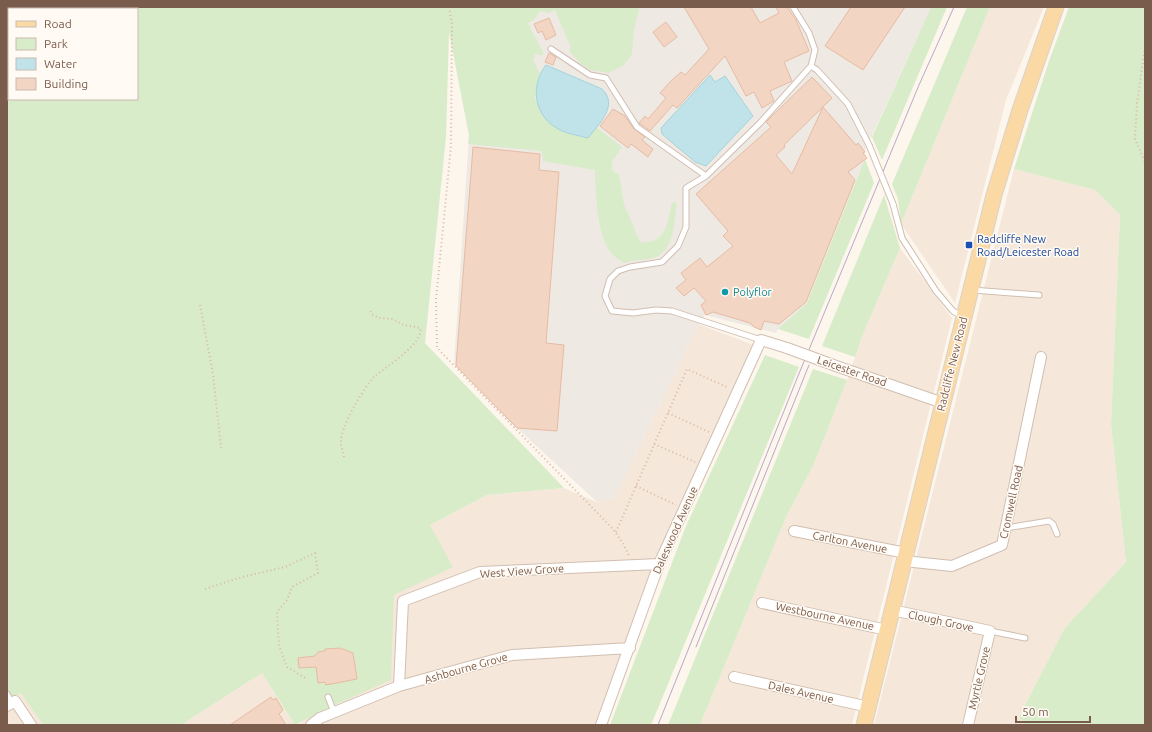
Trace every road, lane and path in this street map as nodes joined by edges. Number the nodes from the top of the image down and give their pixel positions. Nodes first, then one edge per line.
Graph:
1 (449, 7) edge
2 (793, 7) edge
3 (1056, 7) edge
4 (1145, 47) edge
5 (551, 48) dead end
6 (811, 66) junction
7 (1145, 162) edge
8 (706, 176) junction
9 (971, 290) junction
10 (1039, 295) dead end
11 (200, 305) dead end
12 (369, 309) dead end
13 (964, 317) junction
14 (761, 340) junction
15 (1041, 357) dead end
16 (737, 391) junction
17 (942, 403) junction
18 (668, 413) junction
19 (717, 436) junction
20 (654, 444) junction
21 (221, 448) dead end
22 (344, 457) dead end
23 (704, 466) junction
24 (636, 486) junction
25 (684, 508) junction
26 (1006, 528) junction
27 (794, 531) dead end
28 (616, 533) junction
29 (1057, 534) dead end
30 (905, 557) junction
31 (659, 564) junction
32 (632, 565) junction
33 (205, 589) dead end
34 (762, 603) dead end
35 (892, 610) junction
36 (887, 630) junction
37 (990, 631) junction
38 (1025, 638) dead end
39 (630, 648) junction
40 (734, 677) dead end
41 (305, 678) dead end
42 (399, 686) junction
43 (328, 697) dead end
44 (10, 701) edge
45 (869, 707) junction
46 (334, 712) junction
47 (31, 725) edge
48 (311, 725) edge
49 (601, 725) edge
50 (864, 725) edge
51 (968, 725) edge

1 - 28 path
2 - 6 lane
3 - 9 main road, Radcliffe New Road
4 - 7 path
5 - 8 lane
6 - 8 lane
6 - 13 lane, bridge
8 - 14 lane
9 - 10 lane
9 - 13 main road, Radcliffe New Road
11 - 21 path
12 - 22 path
13 - 17 main road, Radcliffe New Road
14 - 16 street, Daleswood Avenue
14 - 17 street, Leicester Road, bridge
15 - 26 street, Cromwell Road
16 - 18 path
16 - 19 street, Daleswood Avenue
17 - 30 main road, Radcliffe New Road
18 - 19 path
18 - 20 path
19 - 23 street, Daleswood Avenue
20 - 23 path
20 - 24 path
23 - 25 street, Daleswood Avenue
24 - 25 path
24 - 28 path
25 - 31 street, Daleswood Avenue
26 - 29 lane
26 - 30 street, Cromwell Road
27 - 30 street, Carlton Avenue
28 - 32 path
30 - 35 main road, Radcliffe New Road
31 - 32 street, West View Grove
31 - 39 street, Daleswood Avenue
32 - 42 street, West View Grove
33 - 41 path
34 - 36 street, Westbourne Avenue
35 - 36 main road, Radcliffe New Road
35 - 37 street, Clough Grove
36 - 45 main road, Radcliffe New Road
37 - 38 lane
37 - 51 street, Myrtle Grove
39 - 42 street, Ashbourne Grove
39 - 49 street, Daleswood Avenue
40 - 45 street, Dales Avenue
42 - 46 street, Ashbourne Grove
43 - 46 lane
44 - 47 street
45 - 50 main road, Radcliffe New Road
46 - 48 street, Ashbourne Grove

